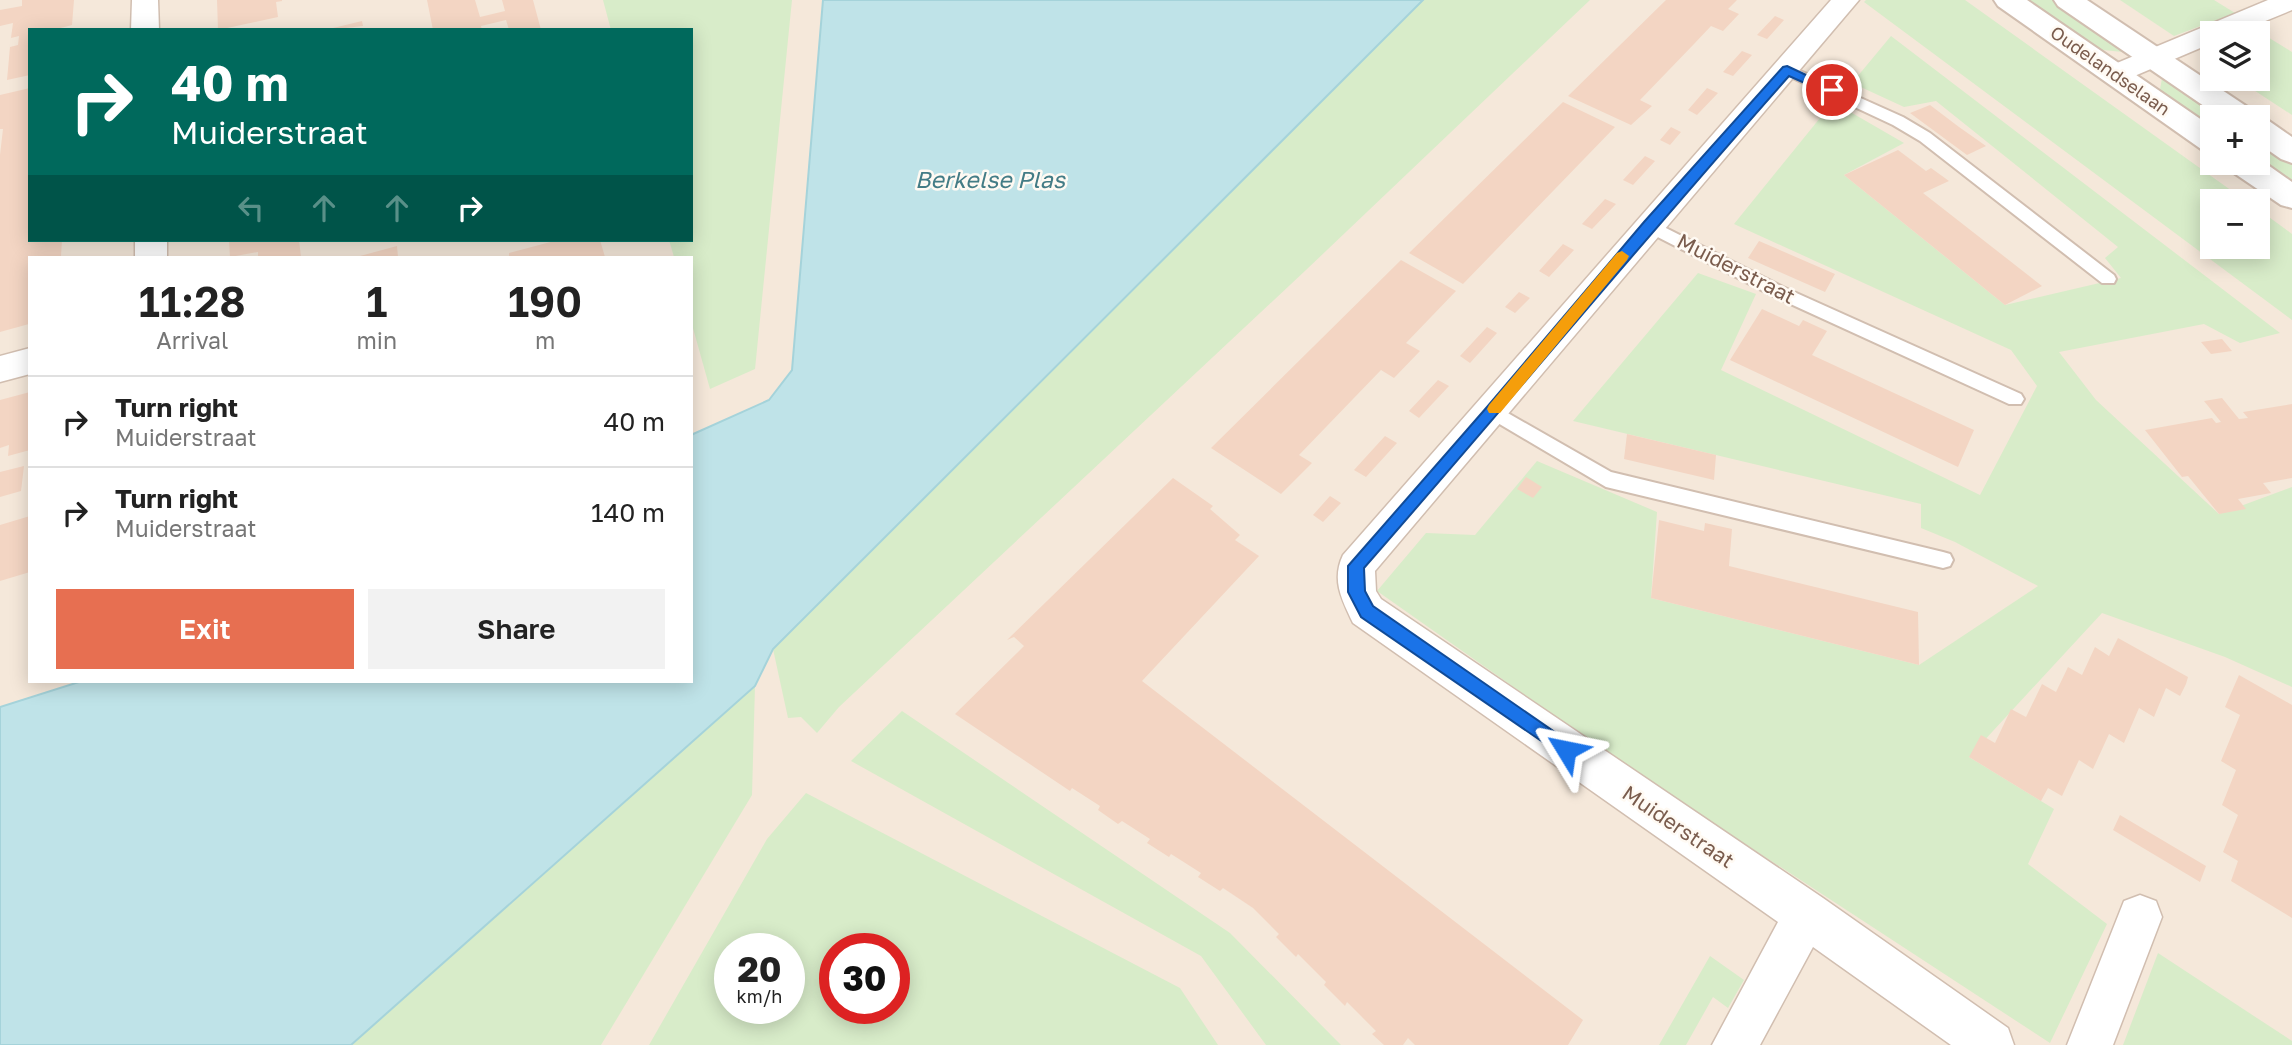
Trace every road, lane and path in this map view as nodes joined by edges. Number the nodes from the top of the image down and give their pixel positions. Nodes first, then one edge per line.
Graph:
1 (145, 0) edge
2 (1846, 0) edge
3 (2008, 0) edge
4 (2068, 0) edge
5 (2292, 0) edge
6 (2241, 21) edge
7 (145, 28) edge
8 (2200, 38) edge
9 (2152, 57) junction
10 (1787, 70) junction
11 (2115, 74) junction
12 (2223, 105) edge
13 (2200, 134) edge
14 (2270, 136) edge
15 (2292, 152) edge
16 (2260, 175) edge
17 (2292, 197) edge
18 (1648, 225) junction
19 (2108, 279) dead end
20 (28, 362) edge
21 (0, 369) edge
22 (2015, 399) dead end
23 (1492, 411) junction
24 (1943, 560) dead end
25 (1807, 914) junction
26 (2140, 917) dead end
27 (1735, 1045) edge
28 (1991, 1045) edge
29 (2090, 1045) edge

1 - 7 street
2 - 10 street, Muiderstraat
3 - 11 street, Oudelandselaan
4 - 9 street, Oudelandselaan
5 - 6 street
8 - 9 street
9 - 11 street
9 - 12 street, Oudelandselaan
10 - 18 street, Muiderstraat
10 - 19 lane
11 - 13 street, Oudelandselaan
14 - 15 street
16 - 17 street
18 - 22 lane, Muiderstraat
18 - 23 street, Muiderstraat
20 - 21 street
23 - 24 lane
23 - 25 street, Muiderstraat
25 - 27 street
25 - 28 street, Muiderstraat
26 - 29 street

